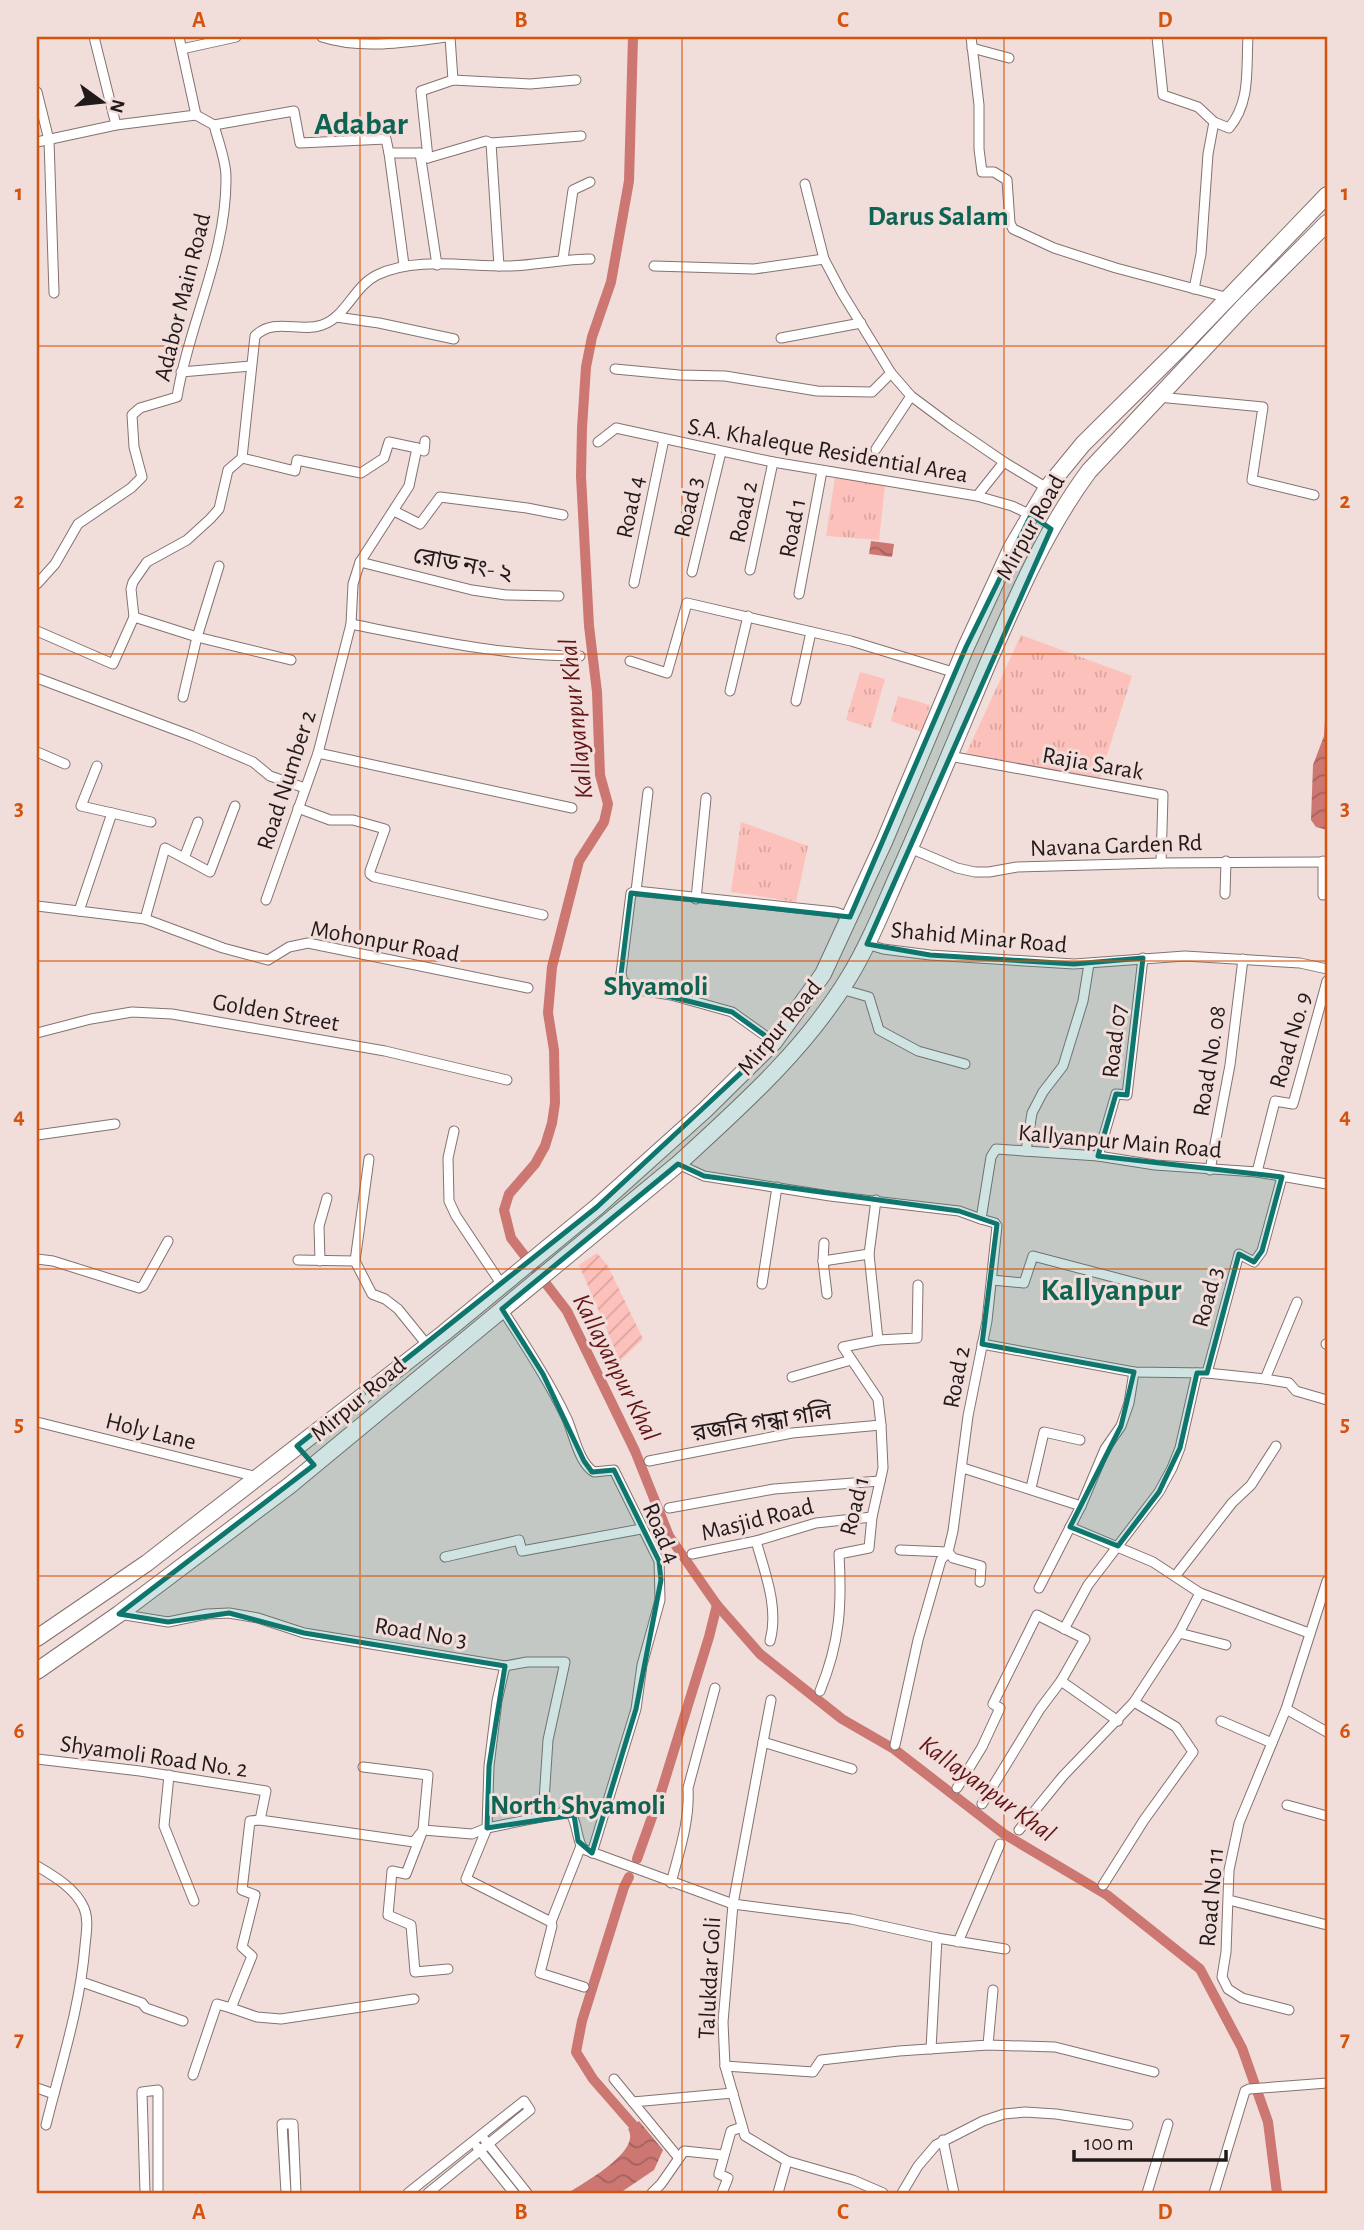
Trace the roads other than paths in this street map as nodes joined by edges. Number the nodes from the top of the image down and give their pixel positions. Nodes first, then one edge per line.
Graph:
1 (94, 37) edge
2 (179, 37) edge
3 (236, 37) edge
4 (322, 37) edge
5 (448, 37) edge
6 (971, 37) edge
7 (1157, 37) edge
8 (1248, 37) edge
9 (387, 40) edge
10 (972, 48) junction
11 (182, 49) junction
12 (1009, 58) dead end
13 (453, 80) junction
14 (576, 80) dead end
15 (37, 92) edge
16 (196, 115) junction
17 (1214, 122) junction
18 (116, 125) junction
19 (214, 125) junction
20 (581, 136) dead end
21 (49, 140) junction
22 (37, 142) edge
23 (491, 143) junction
24 (389, 153) junction
25 (424, 156) junction
26 (590, 182) dead end
27 (805, 184) dead end
28 (1327, 195) edge
29 (1327, 223) edge
30 (563, 259) junction
31 (590, 259) dead end
32 (824, 259) junction
33 (404, 265) junction
34 (437, 265) junction
35 (499, 266) junction
36 (654, 266) dead end
37 (1194, 289) junction
38 (54, 293) dead end
39 (1229, 298) junction
40 (336, 317) junction
41 (860, 323) junction
42 (781, 338) dead end
43 (454, 339) dead end
44 (251, 366) junction
45 (615, 369) dead end
46 (181, 372) junction
47 (891, 373) junction
48 (911, 396) junction
49 (1158, 397) junction
50 (664, 439) junction
51 (425, 441) dead end
52 (598, 442) dead end
53 (417, 448) junction
54 (876, 449) dead end
55 (720, 452) junction
56 (242, 458) junction
57 (773, 462) junction
58 (1004, 463) junction
59 (822, 471) junction
60 (1046, 488) junction
61 (1314, 495) dead end
62 (977, 496) junction
63 (394, 511) junction
64 (564, 515) dead end
65 (1031, 515) junction
66 (1051, 529) junction
67 (360, 562) junction
68 (219, 566) dead end
69 (750, 570) dead end
70 (692, 572) dead end
71 (634, 583) dead end
72 (37, 584) edge
73 (799, 594) dead end
74 (559, 596) dead end
75 (748, 616) junction
76 (134, 617) junction
77 (351, 624) junction
78 (37, 631) edge
79 (811, 632) junction
80 (197, 637) junction
81 (580, 656) dead end
82 (291, 660) dead end
83 (630, 661) dead end
84 (956, 673) junction
85 (37, 678) edge
86 (730, 691) dead end
87 (183, 697) dead end
88 (796, 701) dead end
89 (37, 752) edge
90 (318, 753) junction
91 (949, 756) junction
92 (65, 764) dead end
93 (97, 766) dead end
94 (305, 788) junction
95 (648, 792) dead end
96 (706, 798) dead end
97 (235, 806) dead end
98 (298, 808) junction
99 (572, 808) dead end
100 (113, 813) junction
101 (151, 822) dead end
102 (198, 822) dead end
103 (910, 848) junction
104 (184, 858) junction
105 (1226, 861) junction
106 (1325, 862) edge
107 (1161, 863) junction
108 (636, 891) junction
109 (1226, 894) dead end
110 (1323, 895) dead end
111 (696, 899) junction
112 (266, 900) dead end
113 (37, 906) edge
114 (79, 911) junction
115 (543, 915) dead end
116 (850, 917) junction
117 (145, 919) junction
118 (867, 944) junction
119 (1143, 958) junction
120 (1244, 959) junction
121 (1089, 964) junction
122 (1327, 969) edge
123 (1327, 982) edge
124 (528, 988) dead end
125 (841, 989) junction
126 (37, 1033) edge
127 (774, 1042) junction
128 (965, 1064) dead end
129 (507, 1080) dead end
130 (115, 1124) dead end
131 (454, 1131) dead end
132 (37, 1135) edge
133 (1026, 1151) junction
134 (1098, 1156) junction
135 (369, 1159) dead end
136 (678, 1164) junction
137 (1210, 1170) junction
138 (1256, 1172) junction
139 (1282, 1177) junction
140 (1327, 1184) edge
141 (777, 1187) junction
142 (327, 1198) dead end
143 (876, 1200) junction
144 (981, 1219) junction
145 (168, 1241) dead end
146 (824, 1243) dead end
147 (869, 1254) junction
148 (37, 1259) edge
149 (298, 1260) dead end
150 (320, 1261) junction
151 (355, 1261) junction
152 (822, 1261) junction
153 (992, 1280) junction
154 (507, 1281) junction
155 (762, 1284) dead end
156 (918, 1285) dead end
157 (1147, 1286) dead end
158 (827, 1294) dead end
159 (1297, 1302) dead end
160 (502, 1309) junction
161 (878, 1340) junction
162 (982, 1344) junction
163 (428, 1346) junction
164 (850, 1358) junction
165 (1134, 1372) junction
166 (1202, 1373) junction
167 (792, 1377) dead end
168 (1265, 1379) junction
169 (1327, 1400) edge
170 (37, 1422) edge
171 (881, 1426) junction
172 (1080, 1440) dead end
173 (297, 1446) junction
174 (1276, 1446) dead end
175 (649, 1461) dead end
176 (314, 1465) junction
177 (271, 1466) junction
178 (963, 1468) junction
179 (257, 1477) junction
180 (880, 1481) junction
181 (289, 1486) junction
182 (1031, 1488) junction
183 (1081, 1506) junction
184 (669, 1508) dead end
185 (872, 1517) junction
186 (1070, 1527) junction
187 (641, 1529) junction
188 (757, 1541) junction
189 (1118, 1546) junction
190 (900, 1550) dead end
191 (947, 1552) junction
192 (692, 1554) dead end
193 (445, 1557) dead end
194 (1176, 1575) junction
195 (1327, 1581) edge
196 (980, 1582) dead end
197 (1039, 1588) dead end
198 (1200, 1593) junction
199 (120, 1614) junction
200 (1064, 1629) junction
201 (1179, 1633) junction
202 (1309, 1633) junction
203 (37, 1638) edge
204 (770, 1641) dead end
205 (1226, 1645) dead end
206 (505, 1666) junction
207 (37, 1671) edge
208 (1061, 1681) junction
209 (715, 1688) dead end
210 (820, 1691) dead end
211 (771, 1700) dead end
212 (1134, 1702) junction
213 (1286, 1709) junction
214 (1118, 1721) junction
215 (1221, 1721) dead end
216 (1327, 1732) edge
217 (763, 1742) junction
218 (1272, 1742) junction
219 (895, 1745) dead end
220 (37, 1759) edge
221 (363, 1768) dead end
222 (852, 1769) dead end
223 (169, 1775) junction
224 (957, 1788) dead end
225 (982, 1804) dead end
226 (1287, 1805) dead end
227 (543, 1816) junction
228 (1327, 1816) edge
229 (260, 1820) junction
230 (487, 1828) junction
231 (424, 1830) junction
232 (1019, 1830) dead end
233 (1000, 1844) dead end
234 (581, 1846) junction
235 (592, 1853) junction
236 (37, 1866) edge
237 (671, 1882) junction
238 (1103, 1885) dead end
239 (1228, 1899) junction
240 (194, 1901) dead end
241 (733, 1904) junction
242 (551, 1922) junction
243 (1327, 1925) edge
244 (937, 1938) junction
245 (958, 1942) junction
246 (1006, 1950) dead end
247 (448, 1969) dead end
248 (82, 1982) junction
249 (584, 1987) dead end
250 (993, 1990) dead end
251 (414, 1998) dead end
252 (231, 2008) junction
253 (1289, 2010) dead end
254 (183, 2021) dead end
255 (988, 2045) junction
256 (931, 2049) junction
257 (725, 2066) junction
258 (1154, 2072) dead end
259 (193, 2075) dead end
260 (614, 2079) dead end
261 (1327, 2083) edge
262 (37, 2088) edge
263 (733, 2093) junction
264 (54, 2094) junction
265 (633, 2102) junction
266 (1168, 2124) dead end
267 (46, 2125) dead end
268 (1128, 2125) dead end
269 (742, 2127) junction
270 (477, 2139) junction
271 (943, 2140) junction
272 (484, 2148) junction
273 (723, 2155) junction
274 (678, 2157) junction
275 (787, 2161) junction
276 (158, 2164) junction
277 (145, 2165) junction
278 (145, 2193) edge
279 (158, 2193) edge
280 (286, 2193) edge
281 (296, 2193) edge
282 (408, 2193) edge
283 (428, 2193) edge
284 (514, 2193) edge
285 (527, 2193) edge
286 (652, 2193) edge
287 (722, 2193) edge
288 (778, 2193) edge
289 (883, 2193) edge
290 (902, 2193) edge
291 (954, 2193) edge
292 (1147, 2193) edge
293 (1214, 2193) edge

1 - 18 street
2 - 11 street
3 - 11 street
4 - 9 street
5 - 9 street
5 - 13 street
6 - 10 street
7 - 17 street
8 - 17 street
10 - 12 street
10 - 37 street
11 - 16 street
13 - 14 street
13 - 25 street
15 - 21 street
16 - 18 street
16 - 19 street
17 - 37 street
18 - 21 street
19 - 24 street
19 - 46 street, Adabor Main Road
20 - 23 street
21 - 22 street
21 - 38 street
23 - 25 street
23 - 35 street
24 - 25 street
24 - 33 street
25 - 34 street
26 - 30 street
27 - 32 street
28 - 39 highway, Mirpur Road
29 - 49 highway, Mirpur Road
30 - 31 street
30 - 35 street
32 - 36 street
32 - 41 street
33 - 34 street
33 - 40 street
34 - 35 street
37 - 39 street
39 - 60 highway, Mirpur Road
40 - 43 street
40 - 44 street
41 - 42 street
41 - 47 street
44 - 46 street
44 - 56 street
45 - 47 street
46 - 72 street, Adabor Main Road
47 - 48 street
48 - 54 street
48 - 58 street
49 - 61 street
49 - 66 highway, Mirpur Road
50 - 52 street, S.A. Khaleque Residential Area
50 - 55 street, S.A. Khaleque Residential Area
50 - 71 street, Road 4
51 - 53 street
53 - 56 street
53 - 63 street
55 - 57 street, S.A. Khaleque Residential Area
55 - 70 street, Road 3
56 - 76 street
57 - 59 street, S.A. Khaleque Residential Area
57 - 69 street, Road 2
58 - 60 street
58 - 62 street
59 - 62 street, S.A. Khaleque Residential Area
59 - 73 street, Road 1
60 - 65 highway, Mirpur Road
62 - 65 street, S.A. Khaleque Residential Area
63 - 64 street
63 - 67 street
65 - 66 highway
65 - 84 highway, Mirpur Road
66 - 91 highway, Mirpur Road
67 - 74 street, রোড নং- ২
67 - 77 street, Road Number 2
68 - 80 street
75 - 79 street
75 - 83 street
75 - 86 street
76 - 78 street
76 - 80 street
77 - 81 street
77 - 90 street, Road Number 2
79 - 84 street
79 - 88 street
80 - 82 street
80 - 87 street
84 - 116 highway, Mirpur Road
85 - 94 street
89 - 92 street
90 - 94 street, Road Number 2
90 - 99 street
91 - 103 highway, Mirpur Road
91 - 107 street, Rajia Sarak
93 - 100 street
94 - 98 street, Road Number 2
95 - 108 street
96 - 111 street
97 - 104 street
98 - 112 street, Road Number 2
98 - 115 street
100 - 101 street
100 - 114 street
102 - 104 street
103 - 107 street, Navana Garden Rd
103 - 118 highway, Mirpur Road
104 - 117 street
105 - 106 street, Navana Garden Rd
105 - 107 street, Navana Garden Rd
105 - 109 street
106 - 110 street
108 - 111 street
108 - 127 street
111 - 116 street
113 - 114 street, Mohonpur Road
114 - 117 street, Mohonpur Road
116 - 127 highway, Mirpur Road
117 - 124 street, Mohonpur Road
118 - 121 street, Shahid Minar Road
118 - 125 highway, Mirpur Road
119 - 120 street, Shahid Minar Road
119 - 121 street, Shahid Minar Road
119 - 134 street, Road 07
120 - 122 street, Shahid Minar Road
120 - 137 street, Road No. 08
121 - 133 street, Shahid Minar Road
123 - 138 street, Road No. 9
125 - 128 street
125 - 136 highway, Mirpur Road
126 - 129 street, Golden Street
127 - 154 highway, Mirpur Road
130 - 132 street
131 - 154 street
133 - 134 street, Kallyanpur Main Road
133 - 144 street, Kallyanpur Main Road
134 - 137 street, Kallyanpur Main Road
135 - 151 street
136 - 141 street
136 - 160 highway, Mirpur Road
137 - 138 street, Kallyanpur Main Road
138 - 139 street, Kallyanpur Main Road
139 - 140 street, Kallyanpur Main Road
139 - 166 street, Road 3
141 - 143 street
141 - 155 street
142 - 150 street
143 - 144 street
143 - 147 street
144 - 153 street, Road 2
145 - 148 street
146 - 152 street
147 - 152 street
147 - 161 street
149 - 150 street
150 - 151 street
151 - 163 street
152 - 158 street
153 - 157 street
153 - 162 street, Road 2
154 - 163 highway, Mirpur Road
156 - 161 street
159 - 168 street
160 - 176 highway, Mirpur Road
160 - 187 street, Road 4
161 - 164 street
162 - 165 street
162 - 178 street, Road 2
163 - 173 highway, Mirpur Road
164 - 167 street
164 - 171 street, Road 1
165 - 166 street
165 - 183 street
166 - 168 street
166 - 189 street, Road 3
168 - 169 street
170 - 179 street, Holy Lane
171 - 175 street, রজনি গন্ধা গলি
171 - 180 street, Road 1
172 - 182 street
173 - 176 highway
173 - 177 highway, Mirpur Road
174 - 194 street
176 - 181 highway, Mirpur Road
177 - 179 highway, Mirpur Road
177 - 181 highway
178 - 182 street
178 - 191 street, Road 2
179 - 203 highway, Mirpur Road
180 - 184 street
180 - 185 street, Road 1
181 - 199 highway, Mirpur Road
182 - 183 street
183 - 186 street
185 - 188 street, Masjid Road
185 - 210 street, Road 1
186 - 189 street
186 - 197 street
187 - 193 street
187 - 235 street, Road 4
188 - 192 street, Masjid Road
188 - 204 street
189 - 194 street
189 - 200 street, Road 3
190 - 191 street
191 - 196 street
191 - 219 street, Road 2
194 - 198 street
195 - 202 street, Road No 11
198 - 201 street
198 - 202 street
199 - 206 street, Road No 3
199 - 207 highway, Mirpur Road
200 - 208 street
200 - 224 street
201 - 205 street
201 - 212 street
202 - 213 street, Road No 11
206 - 227 street, Road No 3
206 - 230 street
208 - 214 street
208 - 225 street
209 - 237 street
211 - 217 street
212 - 214 street
212 - 238 street
213 - 216 street
213 - 218 street, Road No 11
214 - 232 street
215 - 218 street
217 - 222 street
217 - 241 street
218 - 239 street, Road No 11
220 - 223 street, Shyamoli Road No. 2
221 - 231 street
223 - 229 street, Shyamoli Road No. 2
223 - 240 street
226 - 228 street
227 - 230 street
227 - 234 street
229 - 231 street
229 - 252 street
230 - 231 street
230 - 242 street
231 - 247 street
233 - 245 street
234 - 235 street
234 - 242 street
235 - 237 street, Talukdar Goli
236 - 248 street
237 - 241 street, Talukdar Goli
239 - 243 street
239 - 253 street, Road No 11
241 - 244 street, Talukdar Goli
241 - 257 street, Talukdar Goli
242 - 249 street
244 - 245 street, Talukdar Goli
244 - 256 street
245 - 246 street, Talukdar Goli
248 - 254 street
248 - 264 street
250 - 255 street
251 - 252 street
252 - 259 street
255 - 256 street
255 - 258 street
256 - 257 street
257 - 263 street, Talukdar Goli
260 - 265 street
261 - 293 street
262 - 264 street
263 - 265 street
263 - 269 street, Talukdar Goli
264 - 267 street
265 - 274 street
266 - 292 street
268 - 271 street
269 - 273 street
269 - 275 street
270 - 272 street
270 - 272 street
270 - 282 street
271 - 290 street
271 - 291 street
272 - 283 street
272 - 284 street
272 - 285 street
273 - 274 street
273 - 287 street
274 - 286 street
275 - 288 street
275 - 289 street
276 - 277 street
276 - 277 street
276 - 279 street
277 - 278 street
280 - 281 street

